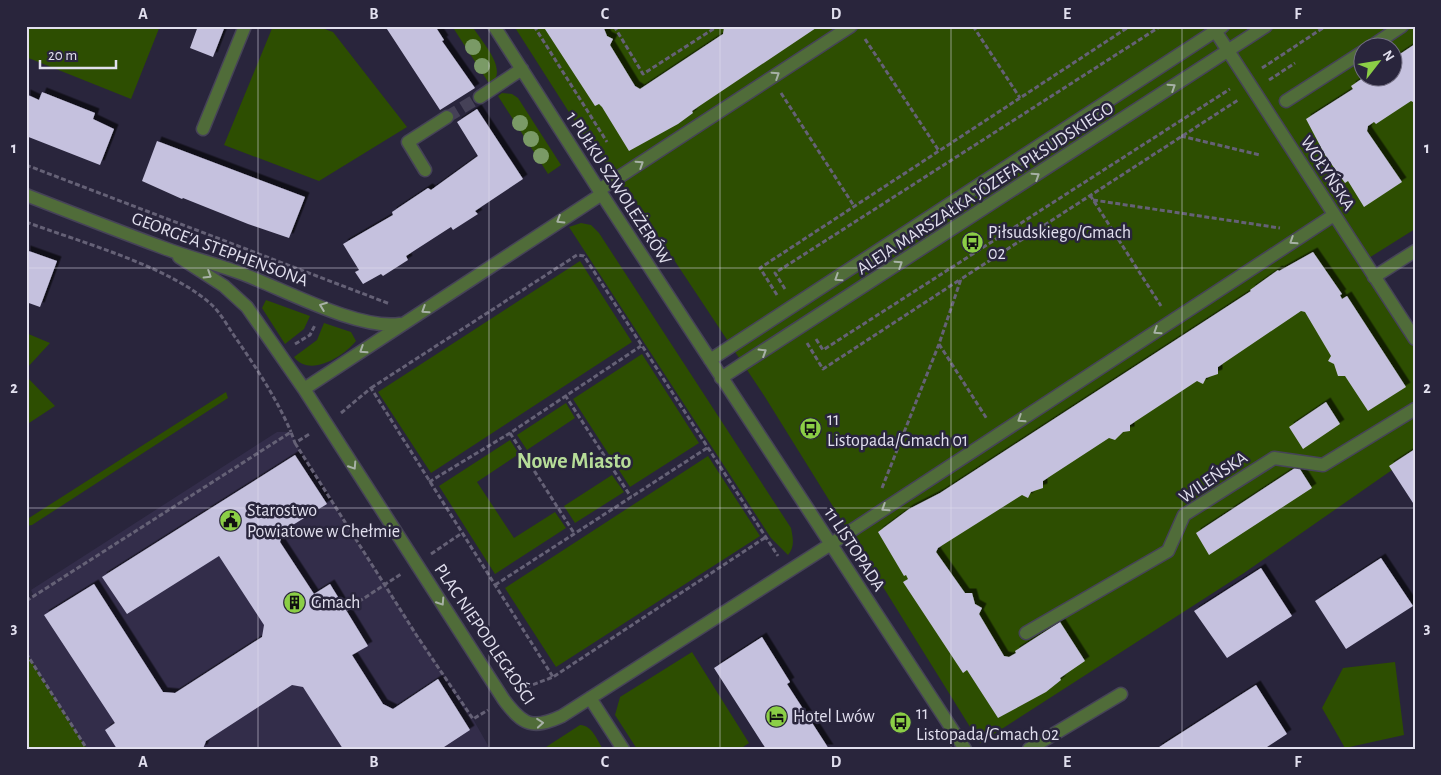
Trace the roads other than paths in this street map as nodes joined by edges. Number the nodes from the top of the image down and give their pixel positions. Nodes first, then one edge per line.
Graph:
1 (245, 26) edge
2 (494, 26) edge
3 (851, 26) edge
4 (1266, 26) edge
5 (1402, 26) edge
6 (1217, 28) edge
7 (1384, 38) edge
8 (1228, 51) junction
9 (1354, 57) edge
10 (522, 70) junction
11 (480, 97) tunnel mouth
12 (1286, 101) dead end
13 (447, 117) tunnel mouth
14 (203, 129) dead end
15 (425, 170) dead end
16 (600, 192) junction
17 (26, 195) edge
18 (1334, 215) junction
19 (167, 250) junction
20 (1415, 251) edge
21 (1374, 277) junction
22 (404, 323) junction
23 (1415, 339) edge
24 (715, 369) junction
25 (304, 389) junction
26 (1415, 410) edge
27 (831, 544) junction
28 (1026, 633) dead end
29 (1121, 694) dead end
30 (590, 698) junction
31 (623, 749) edge
32 (965, 749) edge
33 (1029, 749) edge

1 - 14 street
2 - 10 street, 1 PUŁKU SZWOLEŻERÓW
16 -> 3 street
4 - 8 street, ALEJA MARSZAŁKA JÓZEFA PIŁSUDSKIEGO
5 - 7 street
6 - 8 street, WOŁYŃSKA
6 -> 24 street, ALEJA MARSZAŁKA JÓZEFA PIŁSUDSKIEGO
8 - 18 street, WOŁYŃSKA
24 -> 8 street, ALEJA MARSZAŁKA JÓZEFA PIŁSUDSKIEGO
9 - 12 street
10 - 11 street
10 - 16 street, 1 PUŁKU SZWOLEŻERÓW
13 - 15 street
16 -> 22 street
16 - 24 street, 1 PUŁKU SZWOLEŻERÓW
17 - 19 street, GEORGE'A STEPHENSONA
18 - 21 street, WOŁYŃSKA
18 -> 27 street
22 -> 19 street, GEORGE'A STEPHENSONA
19 -> 25 street, PLAC NIEPODLEGŁOŚCI
20 - 21 street
21 - 23 street, WOŁYŃSKA
22 -> 25 street
24 - 27 street, 11 LISTOPADA
25 -> 30 street, PLAC NIEPODLEGŁOŚCI
26 - 28 street, WILEŃSKA
27 - 30 street, PLAC NIEPODLEGŁOŚCI
27 - 32 street, 11 LISTOPADA
29 - 33 street
30 - 31 street

